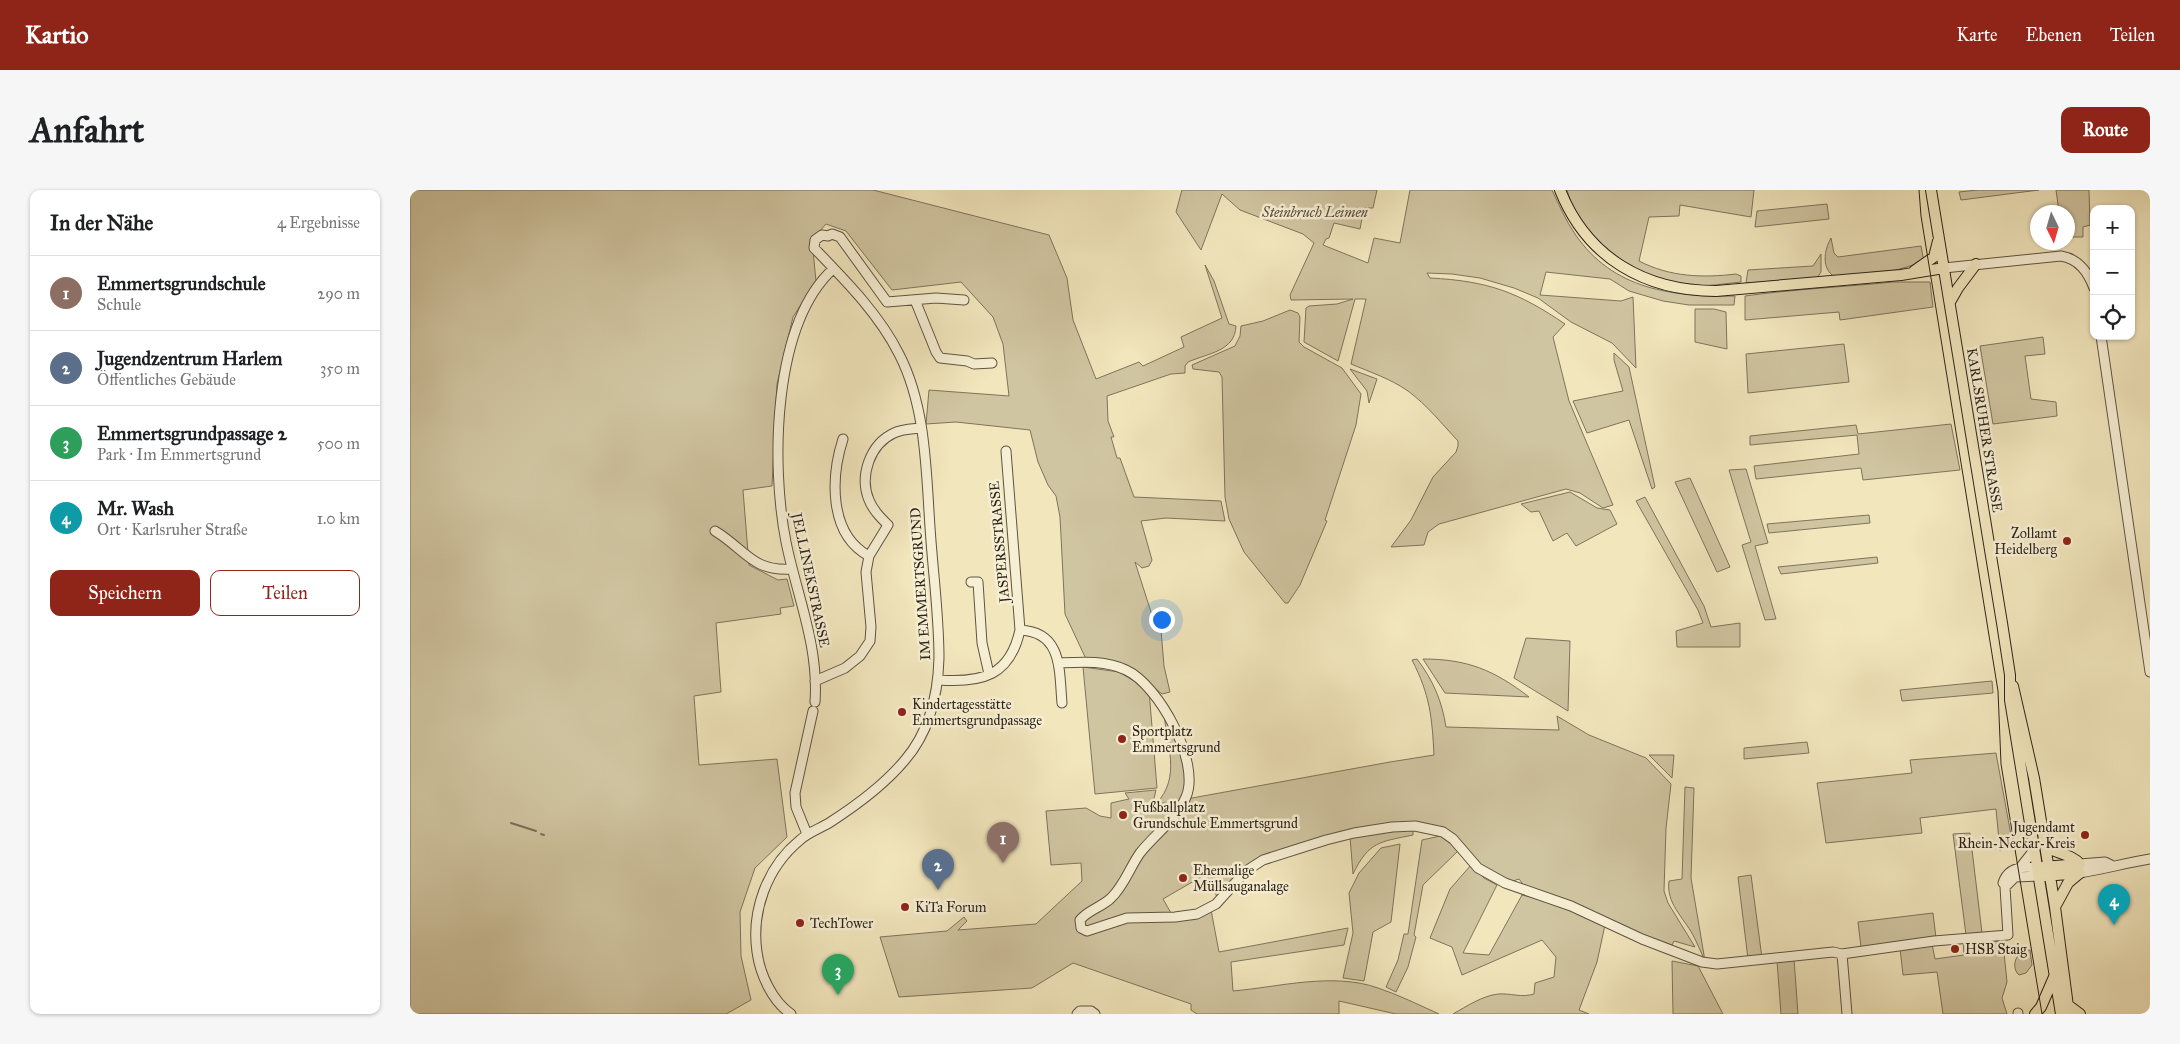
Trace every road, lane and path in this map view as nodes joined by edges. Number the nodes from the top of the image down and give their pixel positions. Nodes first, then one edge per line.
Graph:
1 (1560, 190) edge
2 (1931, 190) edge
3 (1939, 239) junction
4 (1976, 264) junction
5 (1944, 268) junction
6 (833, 269) junction
7 (1912, 273) junction
8 (2090, 277) edge
9 (915, 300) junction
10 (964, 300) dead end
11 (1950, 302) junction
12 (2103, 340) edge
13 (992, 363) dead end
14 (920, 424) junction
15 (843, 439) dead end
16 (1006, 450) dead end
17 (714, 531) dead end
18 (869, 556) junction
19 (792, 569) junction
20 (971, 582) dead end
21 (2146, 624) edge
22 (1020, 630) junction
23 (1058, 663) junction
24 (2150, 672) edge
25 (989, 674) junction
26 (2010, 675) junction
27 (939, 680) junction
28 (816, 681) junction
29 (815, 702) dead end
30 (1062, 703) dead end
31 (813, 712) dead end
32 (807, 834) junction
33 (2045, 846) junction
34 (2034, 850) junction
35 (2150, 859) edge
36 (2016, 869) junction
37 (2080, 869) junction
38 (2049, 871) junction
39 (2038, 872) junction
40 (2004, 885) junction
41 (2055, 907) junction
42 (1842, 954) junction
43 (2054, 976) junction
44 (2069, 1010) edge
45 (789, 1013) edge
46 (1077, 1014) edge
47 (1095, 1014) edge
48 (1847, 1014) edge
49 (2035, 1014) edge
50 (2060, 1014) edge
51 (2080, 1014) edge

1 - 7 main road
2 - 3 main road, KARLSRUHER STRASSE
3 - 5 main road, KARLSRUHER STRASSE
3 - 7 main road
4 - 5 street
4 - 8 street
4 - 11 main road
5 - 7 main road
5 - 11 main road, KARLSRUHER STRASSE
6 - 9 street, IM EMMERTSGRUND
6 - 14 street, IM EMMERTSGRUND
6 - 19 street, JELLINEKSTRASSE
9 - 10 street, IM EMMERTSGRUND
9 - 13 street
11 - 26 main road, KARLSRUHER STRASSE
12 - 21 street
14 - 18 street
14 - 27 street, IM EMMERTSGRUND
15 - 18 street
16 - 22 street, JASPERSSTRASSE
17 - 19 street
18 - 28 street
19 - 28 street, JELLINEKSTRASSE
20 - 25 street, JASPERSSTRASSE
21 - 24 street
22 - 23 street
22 - 25 street, JASPERSSTRASSE
23 - 30 street
23 - 42 street
25 - 27 street, JASPERSSTRASSE
26 - 33 main road, KARLSRUHER STRASSE
26 - 34 main road, KARLSRUHER STRASSE
27 - 32 street, IM EMMERTSGRUND
28 - 29 street, JELLINEKSTRASSE
31 - 32 street
32 - 45 street, IM EMMERTSGRUND
33 - 37 main road
33 - 38 main road, KARLSRUHER STRASSE
34 - 36 street
34 - 39 main road, KARLSRUHER STRASSE
35 - 37 street
36 - 39 street
36 - 40 street
37 - 38 main road
37 - 41 main road
38 - 39 main road
38 - 41 main road, KARLSRUHER STRASSE
39 - 40 street
39 - 43 main road, KARLSRUHER STRASSE
40 - 42 street
41 - 44 main road, KARLSRUHER STRASSE
42 - 48 street
43 - 49 main road
43 - 50 main road, KARLSRUHER STRASSE
44 - 51 main road
46 - 47 street

